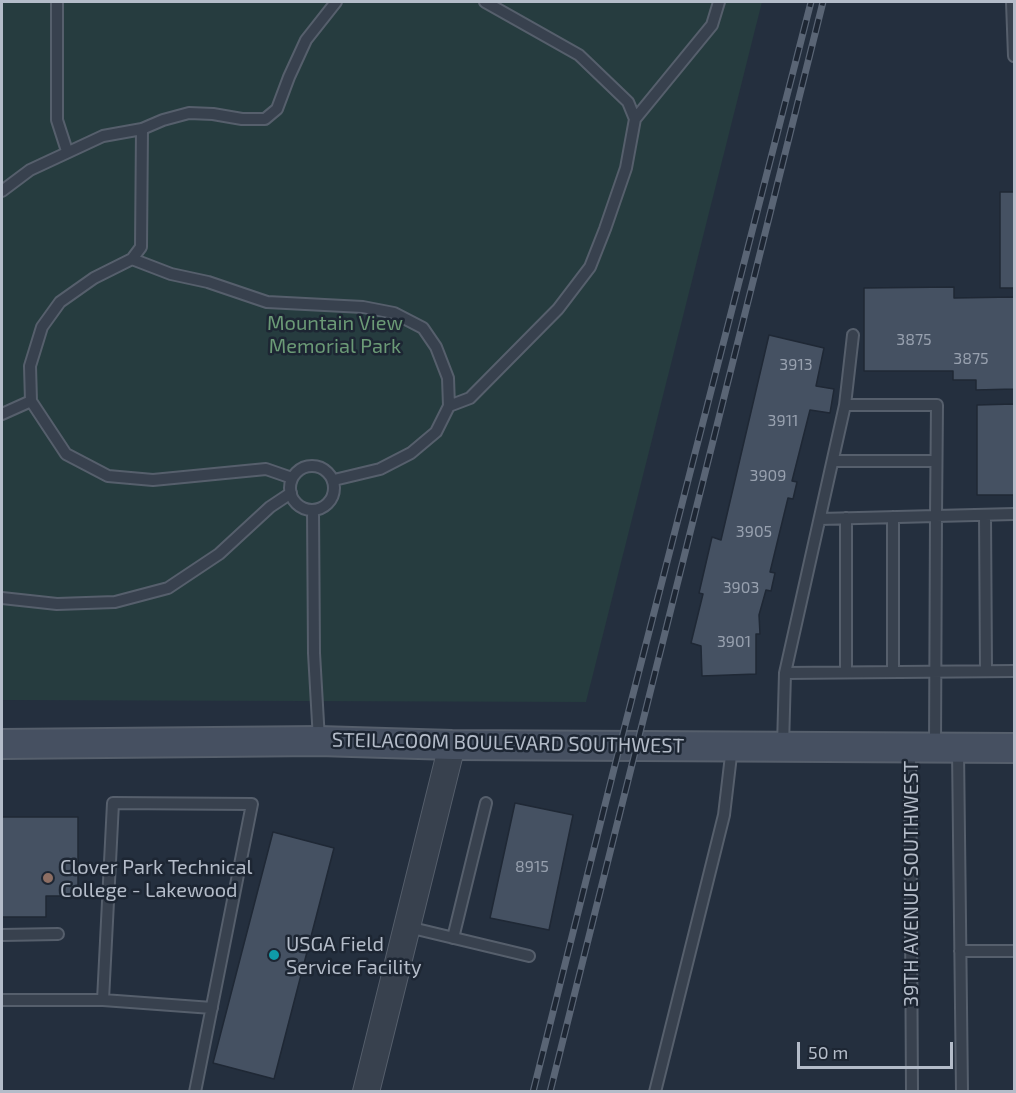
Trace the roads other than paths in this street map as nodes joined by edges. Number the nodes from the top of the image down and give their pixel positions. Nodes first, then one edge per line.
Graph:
1 (57, 2) edge
2 (336, 2) edge
3 (485, 2) edge
4 (719, 2) edge
5 (1012, 2) edge
6 (1014, 56) edge
7 (635, 119) junction
8 (142, 129) junction
9 (67, 151) junction
10 (2, 191) edge
11 (132, 259) junction
12 (853, 335) dead end
13 (31, 401) junction
14 (845, 405) junction
15 (449, 406) junction
16 (2, 414) edge
17 (833, 460) junction
18 (936, 461) junction
19 (292, 478) junction
20 (334, 480) junction
21 (291, 493) junction
22 (313, 510) junction
23 (1014, 514) edge
24 (985, 515) junction
25 (936, 516) junction
26 (893, 517) junction
27 (846, 518) junction
28 (820, 519) junction
29 (2, 598) edge
30 (986, 671) junction
31 (1014, 671) edge
32 (846, 672) junction
33 (893, 672) junction
34 (935, 672) junction
35 (784, 673) junction
36 (319, 741) junction
37 (2, 744) edge
38 (452, 745) junction
39 (732, 746) junction
40 (783, 747) junction
41 (934, 748) junction
42 (1014, 748) edge
43 (486, 803) dead end
44 (408, 927) junction
45 (58, 934) dead end
46 (2, 935) edge
47 (453, 938) junction
48 (960, 951) junction
49 (1014, 951) edge
50 (529, 956) dead end
51 (2, 1000) edge
52 (104, 1000) junction
53 (212, 1008) junction
54 (195, 1092) edge
55 (366, 1092) edge
56 (655, 1092) edge
57 (912, 1092) edge
58 (962, 1092) edge

1 - 9 lane
2 - 8 lane
3 - 7 lane
4 - 7 lane
5 - 6 lane
7 - 15 lane
8 - 9 lane
8 - 11 lane
9 - 10 lane
11 - 13 lane
11 - 15 lane
12 - 14 lane
13 - 16 lane
13 - 19 lane
14 - 17 lane
14 - 18 lane
15 - 20 lane
17 - 18 lane
17 - 28 lane
18 - 25 lane
19 - 20 lane
19 - 21 lane
20 - 22 lane
21 - 22 lane
21 - 29 lane
22 - 36 lane
23 - 24 lane
24 - 25 lane
24 - 30 lane
25 - 26 lane
25 - 34 lane
26 - 27 lane
26 - 33 lane
27 - 28 lane
27 - 32 lane
28 - 35 lane
30 - 31 lane
30 - 34 lane
32 - 33 lane
32 - 35 lane
33 - 34 lane
34 - 41 lane
35 - 40 lane
36 - 37 main road, STEILACOOM BOULEVARD SOUTHWEST
36 - 38 main road, STEILACOOM BOULEVARD SOUTHWEST
38 - 39 main road, STEILACOOM BOULEVARD SOUTHWEST
38 - 44 street
39 - 40 main road, STEILACOOM BOULEVARD SOUTHWEST
39 - 56 lane
40 - 41 main road, STEILACOOM BOULEVARD SOUTHWEST
41 - 42 main road, STEILACOOM BOULEVARD SOUTHWEST
41 - 48 lane
41 - 57 lane, 39TH AVENUE SOUTHWEST
43 - 47 lane
44 - 47 lane
44 - 55 street
45 - 46 lane
47 - 50 lane
48 - 49 lane
48 - 58 lane
51 - 52 lane
52 - 53 lane
52 - 53 lane
53 - 54 lane

